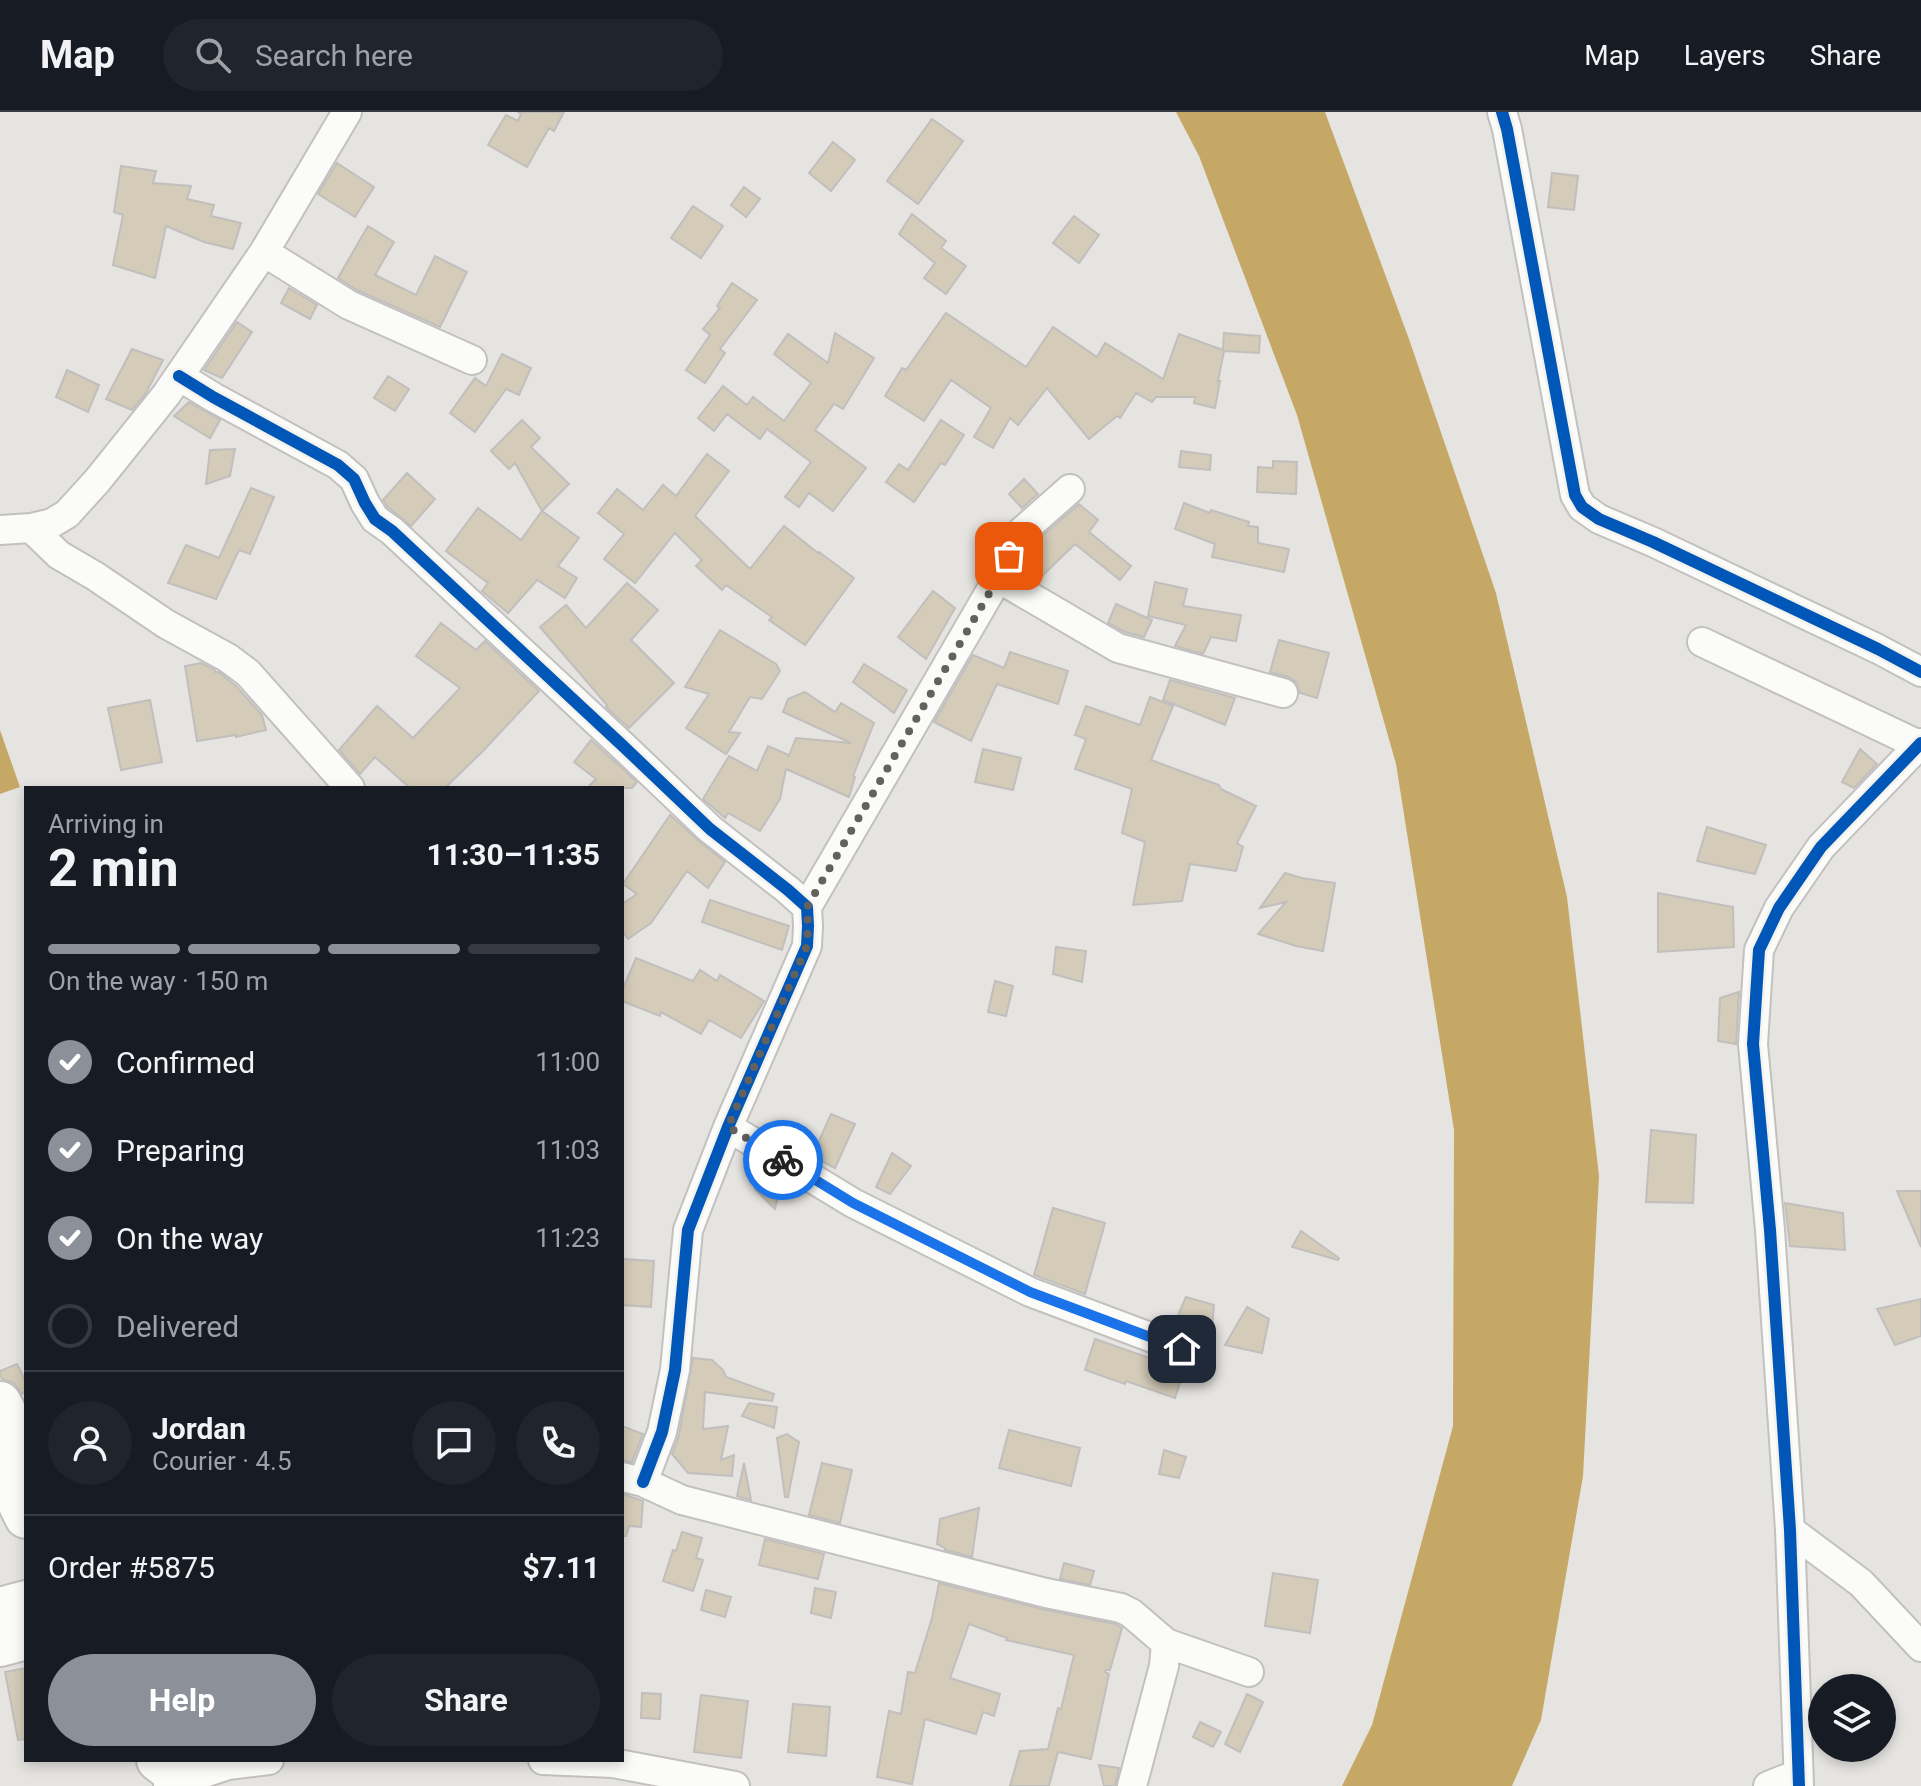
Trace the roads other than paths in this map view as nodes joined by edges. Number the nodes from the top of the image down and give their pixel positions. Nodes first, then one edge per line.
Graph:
1 (347, 112) edge
2 (1502, 112) edge
3 (264, 252) junction
4 (472, 360) dead end
5 (179, 376) junction
6 (1070, 489) dead end
7 (31, 528) junction
8 (0, 530) edge
9 (998, 578) junction
10 (1702, 642) dead end
11 (1921, 672) edge
12 (1283, 693) dead end
13 (1920, 744) edge
14 (348, 786) edge
15 (807, 907) junction
16 (728, 1127) junction
17 (1182, 1349) dead end
18 (0, 1403) edge
19 (24, 1451) edge
20 (0, 1464) edge
21 (632, 1479) edge
22 (24, 1513) edge
23 (1790, 1530) junction
24 (24, 1603) edge
25 (0, 1609) edge
26 (24, 1639) edge
27 (1166, 1643) junction
28 (0, 1645) edge
29 (1921, 1647) edge
30 (1249, 1672) dead end
31 (253, 1762) edge
32 (590, 1762) edge
33 (174, 1774) edge
34 (1798, 1780) edge
35 (735, 1786) edge
36 (1132, 1786) edge
37 (1768, 1786) edge

1 - 3 street
2 - 11 street
3 - 4 street
3 - 5 street
5 - 7 street
5 - 15 street
6 - 9 street
7 - 8 street
7 - 14 street
9 - 12 street
9 - 15 street
10 - 13 street
13 - 23 street
15 - 16 street
16 - 17 street
16 - 21 street
18 - 19 highway
20 - 22 highway
21 - 27 street
23 - 29 street
23 - 34 street
24 - 25 highway
26 - 28 highway
27 - 30 street
27 - 36 street
31 - 33 street
32 - 35 street
34 - 37 street

